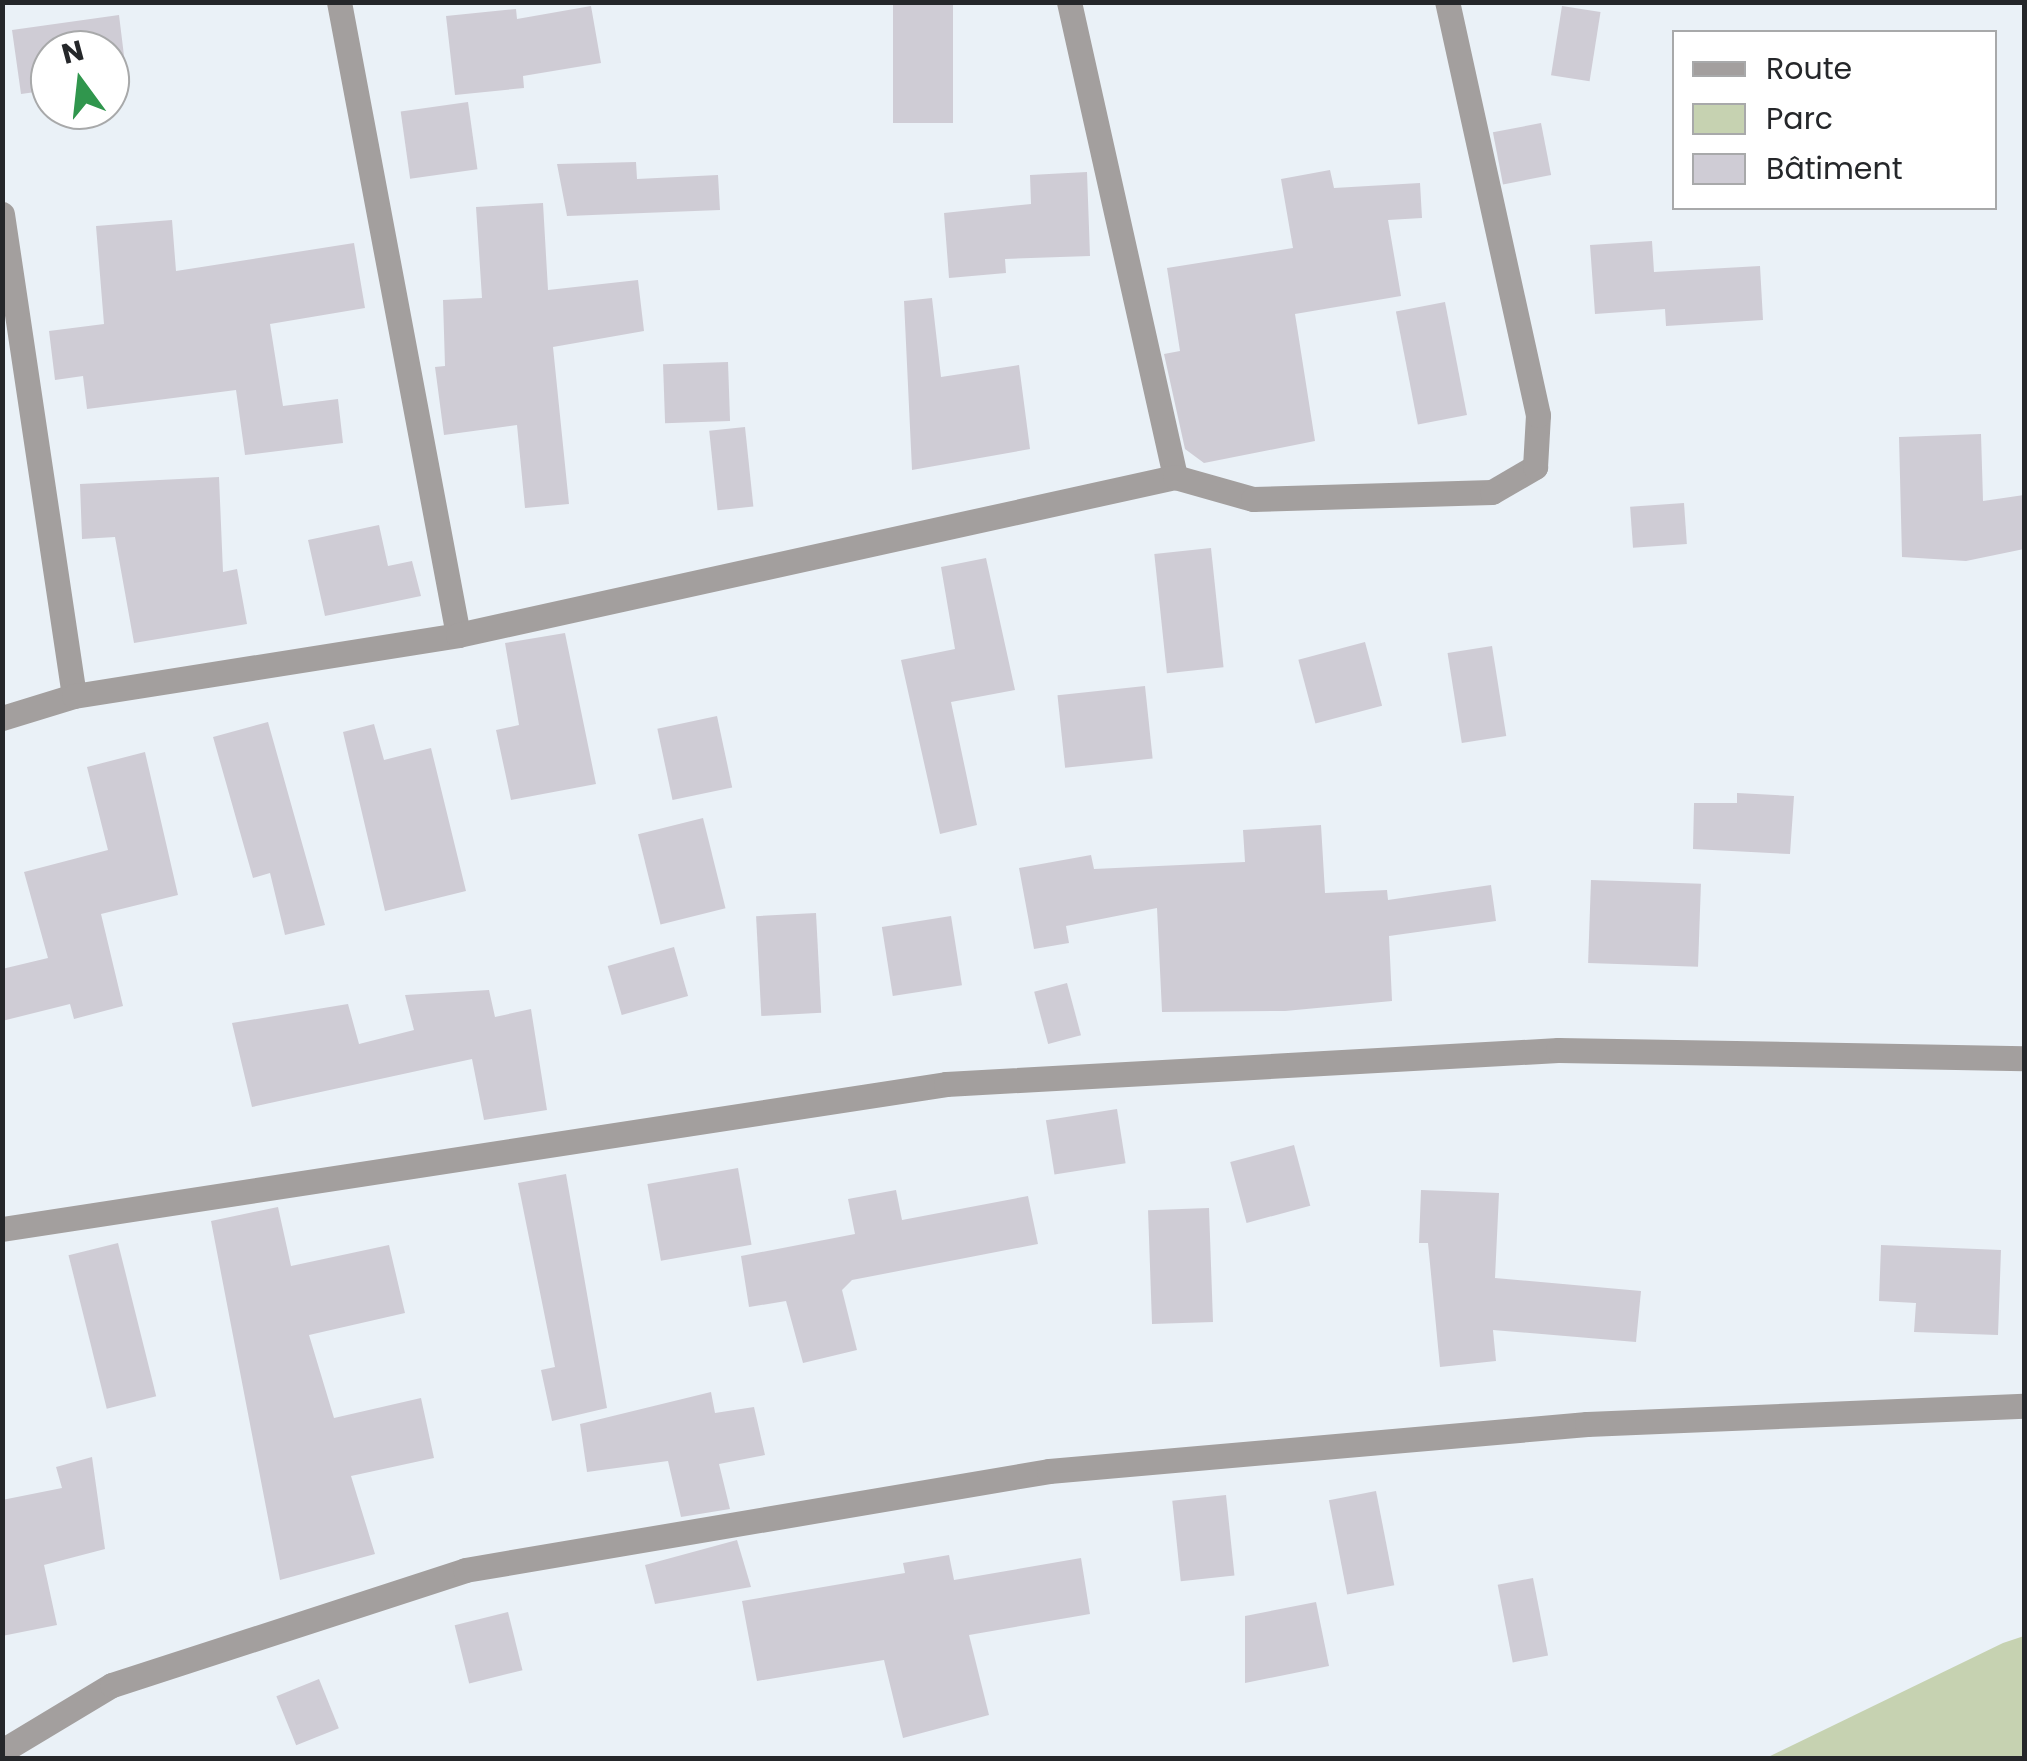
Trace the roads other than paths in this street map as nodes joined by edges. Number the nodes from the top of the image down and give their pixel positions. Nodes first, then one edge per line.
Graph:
1 (338, 2) edge
2 (1069, 2) edge
3 (1448, 2) edge
4 (2, 214) edge
5 (1175, 477) junction
6 (458, 635) junction
7 (74, 696) junction
8 (2, 718) edge
9 (2024, 1058) edge
10 (2, 1230) edge
11 (2024, 1406) edge
12 (2, 1751) edge

1 - 6 street
2 - 5 street
3 - 5 street
4 - 7 street
5 - 6 street
6 - 7 street
7 - 8 street
9 - 10 street
11 - 12 street

